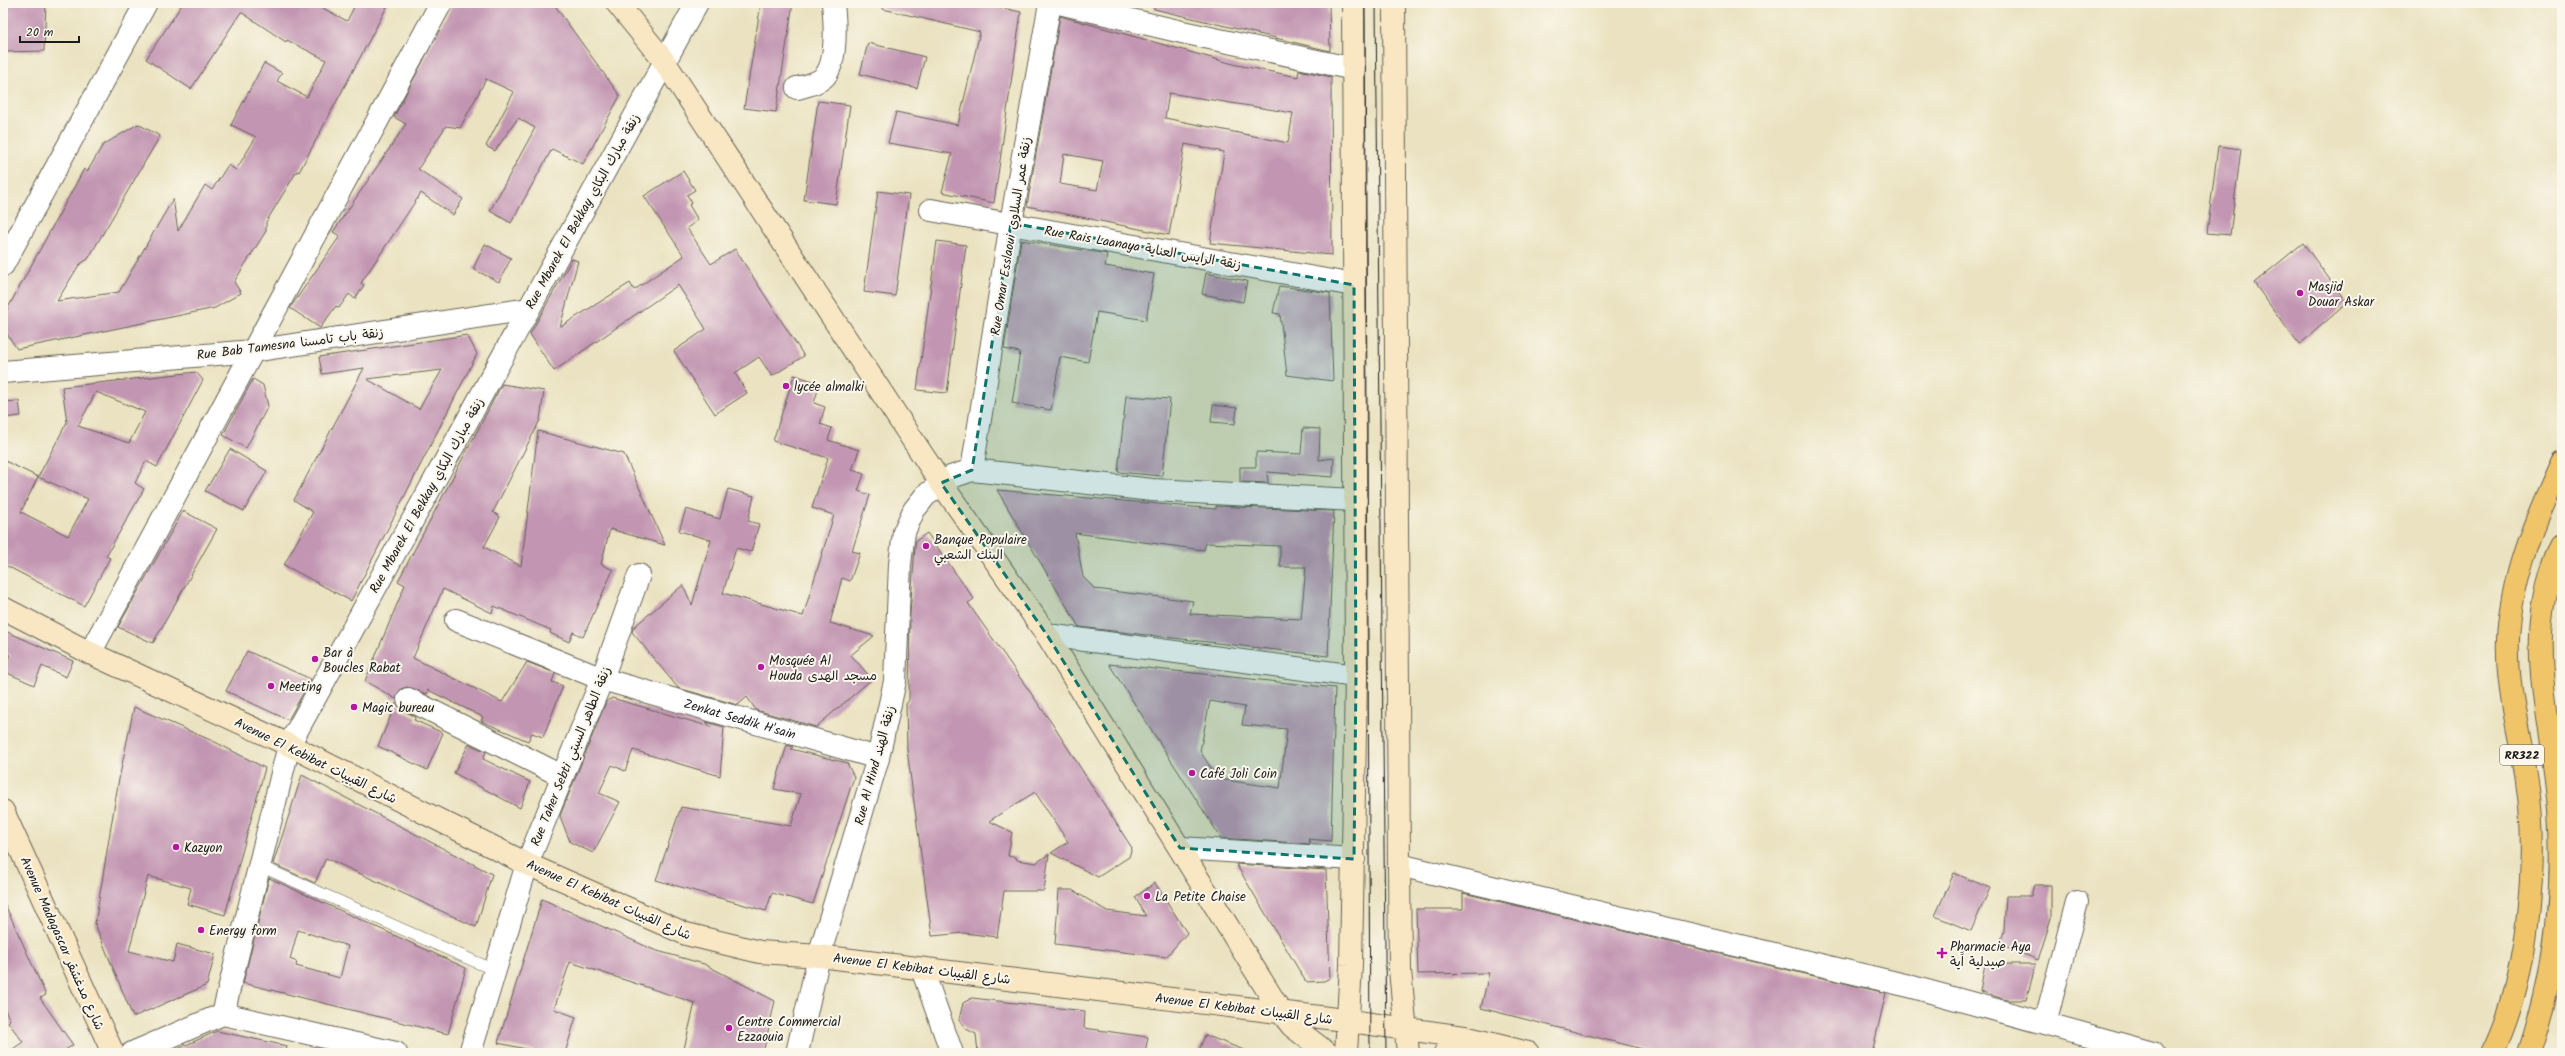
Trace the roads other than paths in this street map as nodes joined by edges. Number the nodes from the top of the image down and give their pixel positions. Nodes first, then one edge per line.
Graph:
1 (146, 3) edge
2 (441, 3) edge
3 (617, 3) edge
4 (697, 3) edge
5 (833, 3) edge
6 (1050, 3) edge
7 (1059, 3) edge
8 (1353, 3) edge
9 (1394, 3) edge
10 (664, 61) junction
11 (1354, 69) junction
12 (797, 88) dead end
13 (931, 210) dead end
14 (1011, 223) junction
15 (3, 265) edge
16 (1354, 285) junction
17 (528, 309) junction
18 (253, 351) junction
19 (3, 372) edge
20 (2562, 462) edge
21 (972, 470) junction
22 (941, 483) junction
23 (1356, 500) junction
24 (2562, 545) edge
25 (639, 575) dead end
26 (3, 608) edge
27 (456, 620) dead end
28 (1047, 635) junction
29 (90, 653) junction
30 (1356, 676) junction
31 (602, 679) junction
32 (408, 699) dead end
33 (289, 745) junction
34 (878, 758) junction
35 (562, 776) junction
36 (6, 826) edge
37 (1180, 848) junction
38 (1354, 859) junction
39 (527, 864) junction
40 (1399, 865) junction
41 (260, 866) junction
42 (2077, 902) dead end
43 (819, 956) junction
44 (922, 969) junction
45 (494, 970) junction
46 (1281, 1012) junction
47 (223, 1014) junction
48 (1348, 1021) junction
49 (2045, 1023) junction
50 (1396, 1028) junction
51 (1464, 1037) junction
52 (113, 1053) edge
53 (132, 1053) edge
54 (396, 1053) edge
55 (470, 1053) edge
56 (797, 1053) edge
57 (952, 1053) edge
58 (1327, 1053) edge
59 (1346, 1053) edge
60 (1408, 1053) edge
61 (1445, 1053) edge
62 (1528, 1053) edge
63 (2153, 1053) edge
64 (2492, 1053) edge
65 (2529, 1053) edge

1 - 15 street
2 - 18 street
3 - 10 street
4 - 10 street, Rue Mbarek El Bekkay زنقة مبارك البكاي
5 - 12 street
6 - 14 street, Rue Omar Esslaoui زنقة عمر السلاوي
7 - 11 street
8 - 11 street
9 - 40 street
10 - 17 street, Rue Mbarek El Bekkay زنقة مبارك البكاي
10 - 22 street
11 - 16 street
13 - 14 street, Rue Rais Laanaya زنقة الرايس العناية
14 - 16 street, Rue Rais Laanaya زنقة الرايس العناية
14 - 21 street, Rue Omar Esslaoui زنقة عمر السلاوي
16 - 23 street
17 - 18 street, Rue Bab Tamesna زنقة باب تامسنا
17 - 33 street, Rue Mbarek El Bekkay زنقة مبارك البكاي
18 - 19 street, Rue Bab Tamesna زنقة باب تامسنا
18 - 29 street
20 - 64 main road, RR322
21 - 22 street, Rue Al Hind زنقة الهند
21 - 23 street
22 - 28 street
22 - 34 street, Rue Al Hind زنقة الهند
23 - 30 street
24 - 65 main road, RR322
25 - 31 street, Rue Taher Sebti زنقة الطاهر السبتي
26 - 29 street, Avenue El Kebibat شارع القبيبات
27 - 31 street, Zenkat Seddik H'sain
28 - 30 street
28 - 37 street
29 - 33 street, Avenue El Kebibat شارع القبيبات
30 - 38 street
31 - 34 street, Zenkat Seddik H'sain
31 - 35 street, Rue Taher Sebti زنقة الطاهر السبتي
32 - 35 street
33 - 39 street, Avenue El Kebibat شارع القبيبات
33 - 41 street, Rue Mbarek El Bekkay زنقة مبارك البكاي
34 - 43 street, Rue Al Hind زنقة الهند
35 - 39 street, Rue Taher Sebti زنقة الطاهر السبتي
36 - 52 street, Avenue Madagascar شارع مدغشقر
37 - 38 street
37 - 46 street
38 - 48 street
39 - 43 street, Avenue El Kebibat شارع القبيبات
39 - 45 street, Rue Taher Sebti زنقة الطاهر السبتي
40 - 49 street
40 - 50 street
41 - 45 lane
41 - 47 street, Rue Mbarek El Bekkay زنقة مبارك البكاي
42 - 49 street
43 - 44 street, Avenue El Kebibat شارع القبيبات
43 - 56 street, Rue Al Hind زنقة الهند
44 - 46 street, Avenue El Kebibat شارع القبيبات
44 - 57 street
45 - 55 street, Rue Taher Sebti زنقة الطاهر السبتي
46 - 48 street, Avenue El Kebibat شارع القبيبات
46 - 58 street
47 - 53 street
47 - 54 street
48 - 50 street, Avenue El Kebibat شارع القبيبات
48 - 59 street
49 - 63 street
50 - 51 street, Avenue El Kebibat شارع القبيبات
50 - 60 street
51 - 61 street
51 - 62 street, Avenue El Kebibat شارع القبيبات

